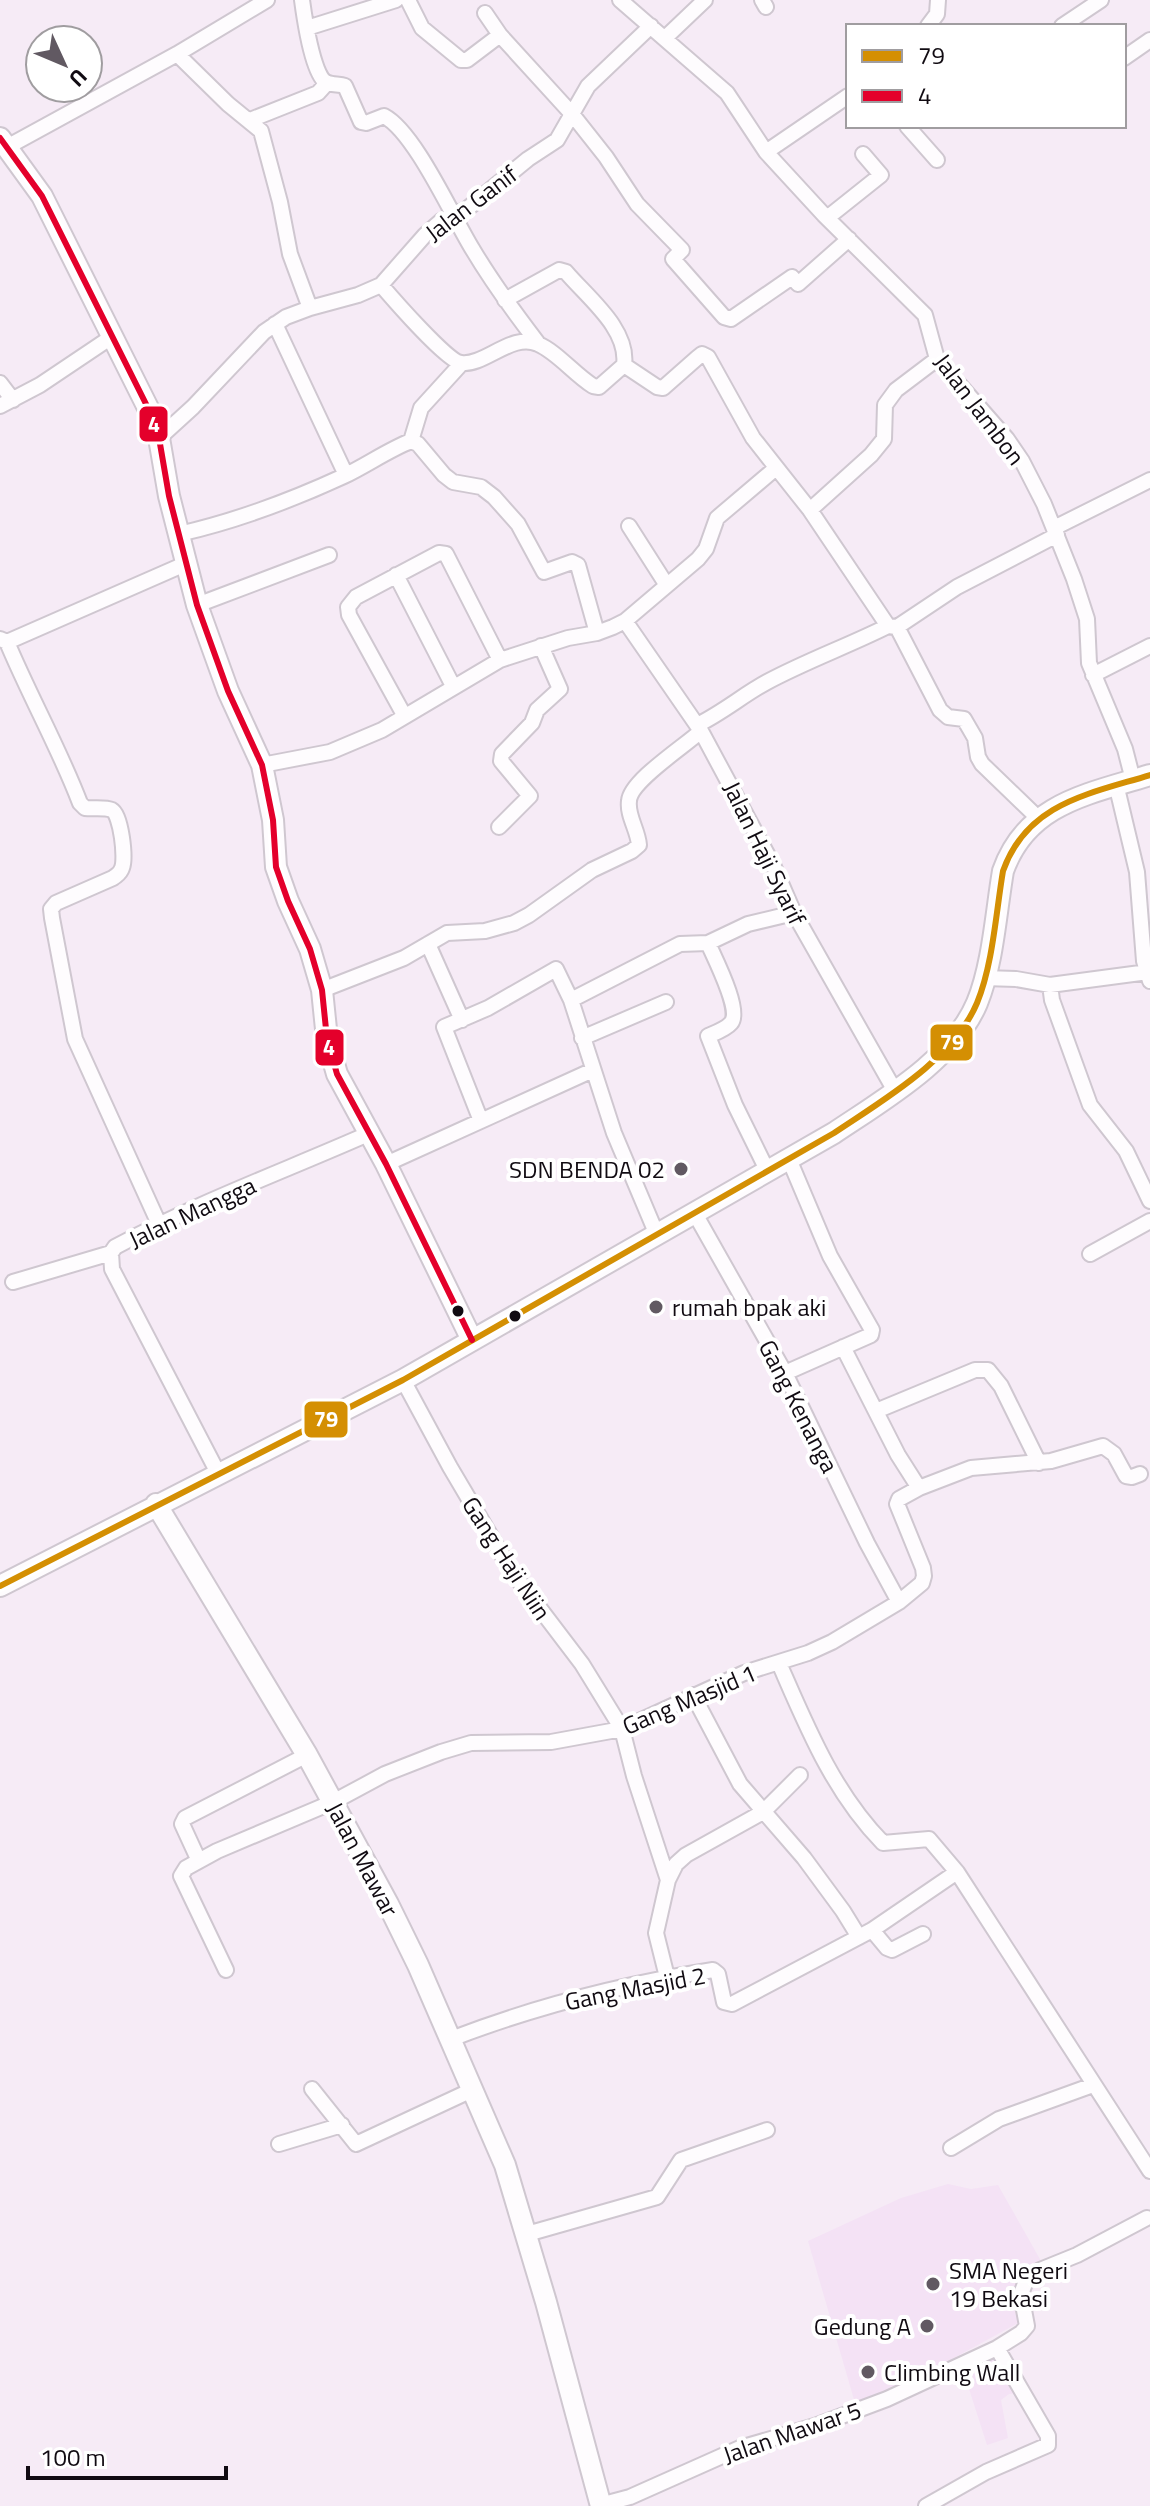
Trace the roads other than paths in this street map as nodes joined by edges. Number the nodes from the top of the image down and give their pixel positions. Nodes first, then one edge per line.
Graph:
1 (267, 0) edge
2 (302, 0) edge
3 (396, 0) edge
4 (408, 0) edge
5 (620, 0) edge
6 (705, 0) edge
7 (938, 0) edge
8 (1101, 0) edge
9 (485, 13) dead end
10 (930, 24) edge
11 (1065, 24) edge
12 (651, 26) junction
13 (307, 28) junction
14 (500, 35) junction
15 (665, 38) junction
16 (1150, 40) edge
17 (177, 54) junction
18 (1126, 57) edge
19 (327, 83) junction
20 (846, 97) edge
21 (572, 114) junction
22 (250, 120) junction
23 (909, 128) edge
24 (3, 142) edge
25 (766, 152) junction
26 (863, 154) dead end
27 (937, 160) dead end
28 (453, 217) junction
29 (827, 218) junction
30 (849, 239) junction
31 (381, 285) junction
32 (505, 300) junction
33 (310, 308) junction
34 (275, 324) junction
35 (113, 336) junction
36 (537, 342) junction
37 (937, 359) junction
38 (462, 363) junction
39 (624, 365) junction
40 (0, 383) edge
41 (6, 403) edge
42 (159, 438) junction
43 (411, 441) junction
44 (776, 468) junction
45 (346, 475) junction
46 (1150, 480) edge
47 (810, 510) junction
48 (629, 526) dead end
49 (1056, 532) junction
50 (179, 534) junction
51 (329, 555) dead end
52 (185, 564) junction
53 (396, 575) junction
54 (666, 584) junction
55 (197, 605) junction
56 (625, 621) junction
57 (893, 626) junction
58 (597, 633) junction
59 (4, 641) edge
60 (541, 646) junction
61 (1150, 646) edge
62 (500, 660) junction
63 (1093, 675) junction
64 (453, 686) junction
65 (404, 715) junction
66 (699, 728) junction
67 (262, 765) junction
68 (1133, 780) edge
69 (1038, 818) junction
70 (499, 827) dead end
71 (794, 913) junction
72 (708, 943) junction
73 (428, 944) junction
74 (1149, 977) edge
75 (984, 978) junction
76 (1050, 985) junction
77 (322, 990) junction
78 (571, 1000) junction
79 (666, 1002) dead end
80 (462, 1020) junction
81 (582, 1038) junction
82 (593, 1070) junction
83 (895, 1091) junction
84 (481, 1121) junction
85 (368, 1134) junction
86 (789, 1159) junction
87 (386, 1164) junction
88 (767, 1170) junction
89 (1150, 1201) edge
90 (694, 1212) junction
91 (1150, 1221) edge
92 (159, 1224) junction
93 (657, 1235) junction
94 (111, 1253) junction
95 (1090, 1254) dead end
96 (13, 1282) dead end
97 (472, 1340) junction
98 (843, 1347) junction
99 (785, 1373) junction
100 (403, 1380) junction
101 (876, 1411) junction
102 (1039, 1463) junction
103 (218, 1473) junction
104 (1140, 1474) dead end
105 (919, 1488) junction
106 (156, 1504) junction
107 (0, 1586) edge
108 (899, 1602) junction
109 (779, 1663) junction
110 (693, 1695) junction
111 (622, 1729) junction
112 (307, 1755) junction
113 (800, 1775) dead end
114 (333, 1802) junction
115 (763, 1812) junction
116 (199, 1861) junction
117 (957, 1872) junction
118 (668, 1880) junction
119 (865, 1934) junction
120 (923, 1934) dead end
121 (226, 1970) dead end
122 (667, 1977) junction
123 (451, 2039) junction
124 (1093, 2085) junction
125 (312, 2089) dead end
126 (472, 2090) junction
127 (342, 2125) junction
128 (767, 2130) dead end
129 (279, 2144) dead end
130 (951, 2148) dead end
131 (1150, 2171) edge
132 (1149, 2219) edge
133 (527, 2234) junction
134 (997, 2348) junction
135 (600, 2505) edge
136 (926, 2506) edge

1 - 17 street
2 - 13 street
3 - 13 street
4 - 14 street
5 - 12 street, Jalan Jambon
6 - 15 street
7 - 10 street
8 - 11 street
9 - 14 street
12 - 15 street, Jalan Jambon
12 - 21 street, Jalan Ganif
13 - 19 street
14 - 21 street
15 - 25 street, Jalan Jambon
16 - 18 street
17 - 22 street
17 - 24 street
19 - 22 street
19 - 28 street
20 - 25 street
21 - 28 street, Jalan Ganif
21 - 30 street
22 - 33 street
23 - 27 street
24 - 35 street
25 - 29 street, Jalan Jambon
26 - 29 street
28 - 31 street, Jalan Ganif
28 - 32 street
29 - 30 street, Jalan Jambon
30 - 37 street, Jalan Jambon
31 - 33 street, Jalan Ganif
31 - 38 street
32 - 36 street
32 - 39 street
33 - 34 street, Jalan Ganif
34 - 42 street, Jalan Ganif
34 - 45 street
35 - 41 street
35 - 42 street
36 - 38 street
36 - 39 street
37 - 47 street
37 - 49 street, Jalan Jambon
38 - 43 street
39 - 44 street
40 - 41 street
42 - 50 street
43 - 45 street
43 - 58 street
44 - 47 street
44 - 54 street
45 - 50 street
46 - 49 street
47 - 57 street
48 - 54 street
49 - 57 street
49 - 63 street, Jalan Jambon
50 - 52 street
51 - 55 street
52 - 55 street
52 - 59 street
53 - 62 street
53 - 64 street
53 - 65 street
54 - 56 street
55 - 67 street
56 - 58 street
56 - 66 street, Jalan Haji Syarif
57 - 66 street
57 - 69 street
58 - 60 street
59 - 92 street
60 - 62 street
60 - 70 street
61 - 63 street
62 - 64 street
63 - 68 street, Jalan Jambon
64 - 65 street
65 - 67 street
66 - 71 street, Jalan Haji Syarif
66 - 73 street
67 - 77 street
68 - 69 street
68 - 74 street, Jalan Jambon
69 - 75 street
71 - 72 street
71 - 83 street, Jalan Haji Syarif
72 - 78 street
72 - 88 street
73 - 77 street
73 - 80 street
74 - 76 street
75 - 76 street
75 - 83 street
76 - 89 street
77 - 85 street
78 - 80 street
78 - 81 street
79 - 81 street
80 - 84 street
81 - 82 street
82 - 84 street
82 - 93 street
83 - 86 street
84 - 87 street
85 - 87 street
85 - 92 street, Jalan Mangga
86 - 88 street
86 - 98 street
87 - 97 street
88 - 90 street
90 - 93 street
90 - 99 street, Gang Kenanga
91 - 95 street
92 - 94 street, Jalan Mangga
93 - 97 street
94 - 96 street
94 - 103 street, Jalan Mangga
97 - 100 street
98 - 99 street
98 - 101 street
99 - 108 street, Gang Kenanga
100 - 103 street
100 - 111 street, Gang Haji Niin
101 - 102 street
101 - 105 street
102 - 104 street
102 - 105 street
103 - 106 street
105 - 108 street, Gang Masjid 1
106 - 107 street
106 - 112 street, Jalan Mawar
108 - 109 street, Gang Masjid 1
109 - 110 street, Gang Masjid 1
109 - 117 street
110 - 111 street, Gang Masjid 1
110 - 115 street
111 - 114 street, Gang Masjid 1
111 - 118 street, Gang Haji Niin
112 - 114 street, Jalan Mawar
112 - 116 street
113 - 115 street
114 - 116 street, Gang Masjid 1
114 - 123 street, Jalan Mawar
115 - 118 street
115 - 119 street
116 - 121 street
117 - 119 street, Gang Masjid 2
117 - 124 street
118 - 122 street
119 - 120 street
119 - 122 street, Gang Masjid 2
122 - 123 street, Gang Masjid 2
123 - 126 street, Jalan Mawar
124 - 130 street
124 - 131 street
125 - 127 street
126 - 127 street
126 - 133 street, Jalan Mawar
127 - 129 street
128 - 133 street
132 - 134 street, Jalan Mawar 5
133 - 135 street, Jalan Mawar
134 - 135 street, Jalan Mawar 5
134 - 136 street

